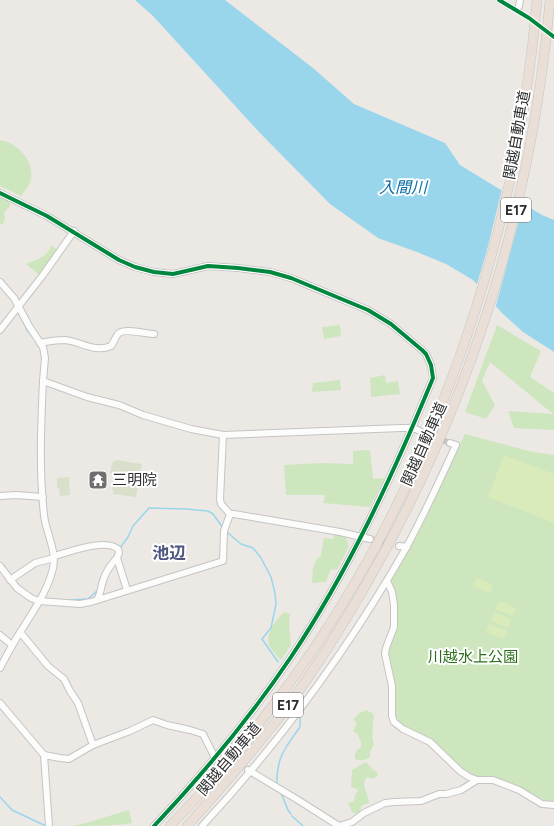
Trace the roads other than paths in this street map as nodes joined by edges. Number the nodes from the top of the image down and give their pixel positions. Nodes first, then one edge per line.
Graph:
1 (537, 0) edge
2 (550, 0) edge
3 (0, 193) edge
4 (74, 231) junction
5 (0, 282) edge
6 (17, 308) junction
7 (0, 330) edge
8 (154, 334) dead end
9 (40, 343) junction
10 (43, 381) junction
11 (415, 429) junction
12 (223, 435) junction
13 (450, 443) dead end
14 (0, 496) edge
15 (43, 497) junction
16 (230, 514) junction
17 (362, 537) junction
18 (370, 539) tunnel mouth
19 (399, 546) tunnel mouth
20 (407, 547) junction
21 (54, 557) junction
22 (117, 558) junction
23 (0, 566) edge
24 (10, 580) junction
25 (387, 581) junction
26 (127, 590) junction
27 (97, 600) junction
28 (39, 601) junction
29 (20, 632) junction
30 (0, 635) edge
31 (12, 645) junction
32 (0, 668) edge
33 (0, 703) edge
34 (93, 745) junction
35 (44, 755) junction
36 (215, 758) junction
37 (249, 771) junction
38 (477, 780) junction
39 (554, 805) edge
40 (49, 826) edge
41 (154, 826) edge
42 (170, 826) edge
43 (187, 826) edge
44 (202, 826) edge
45 (339, 826) edge

1 - 42 highway, 関越自動車道 / E17
2 - 43 highway, 関越自動車道 / E17
3 - 4 street
4 - 6 street
4 - 11 street
5 - 6 street
6 - 7 street
6 - 9 street
8 - 9 street
9 - 10 street
10 - 12 street
10 - 15 street
11 - 12 street
11 - 17 street
12 - 16 street
13 - 20 street
14 - 15 street
15 - 21 street
16 - 17 street
16 - 26 street
17 - 18 street
17 - 36 street
19 - 20 street
20 - 25 street
21 - 22 street
21 - 24 street
21 - 28 street
22 - 26 street
22 - 27 street
23 - 24 street
24 - 28 street
25 - 37 street
25 - 38 street
26 - 27 street
27 - 28 street
28 - 29 street
29 - 31 street
29 - 34 street
30 - 31 street
31 - 32 street
33 - 35 street
34 - 35 street
34 - 36 street
35 - 40 street
36 - 41 street
37 - 44 street
37 - 45 street
38 - 39 street
38 - 45 street

